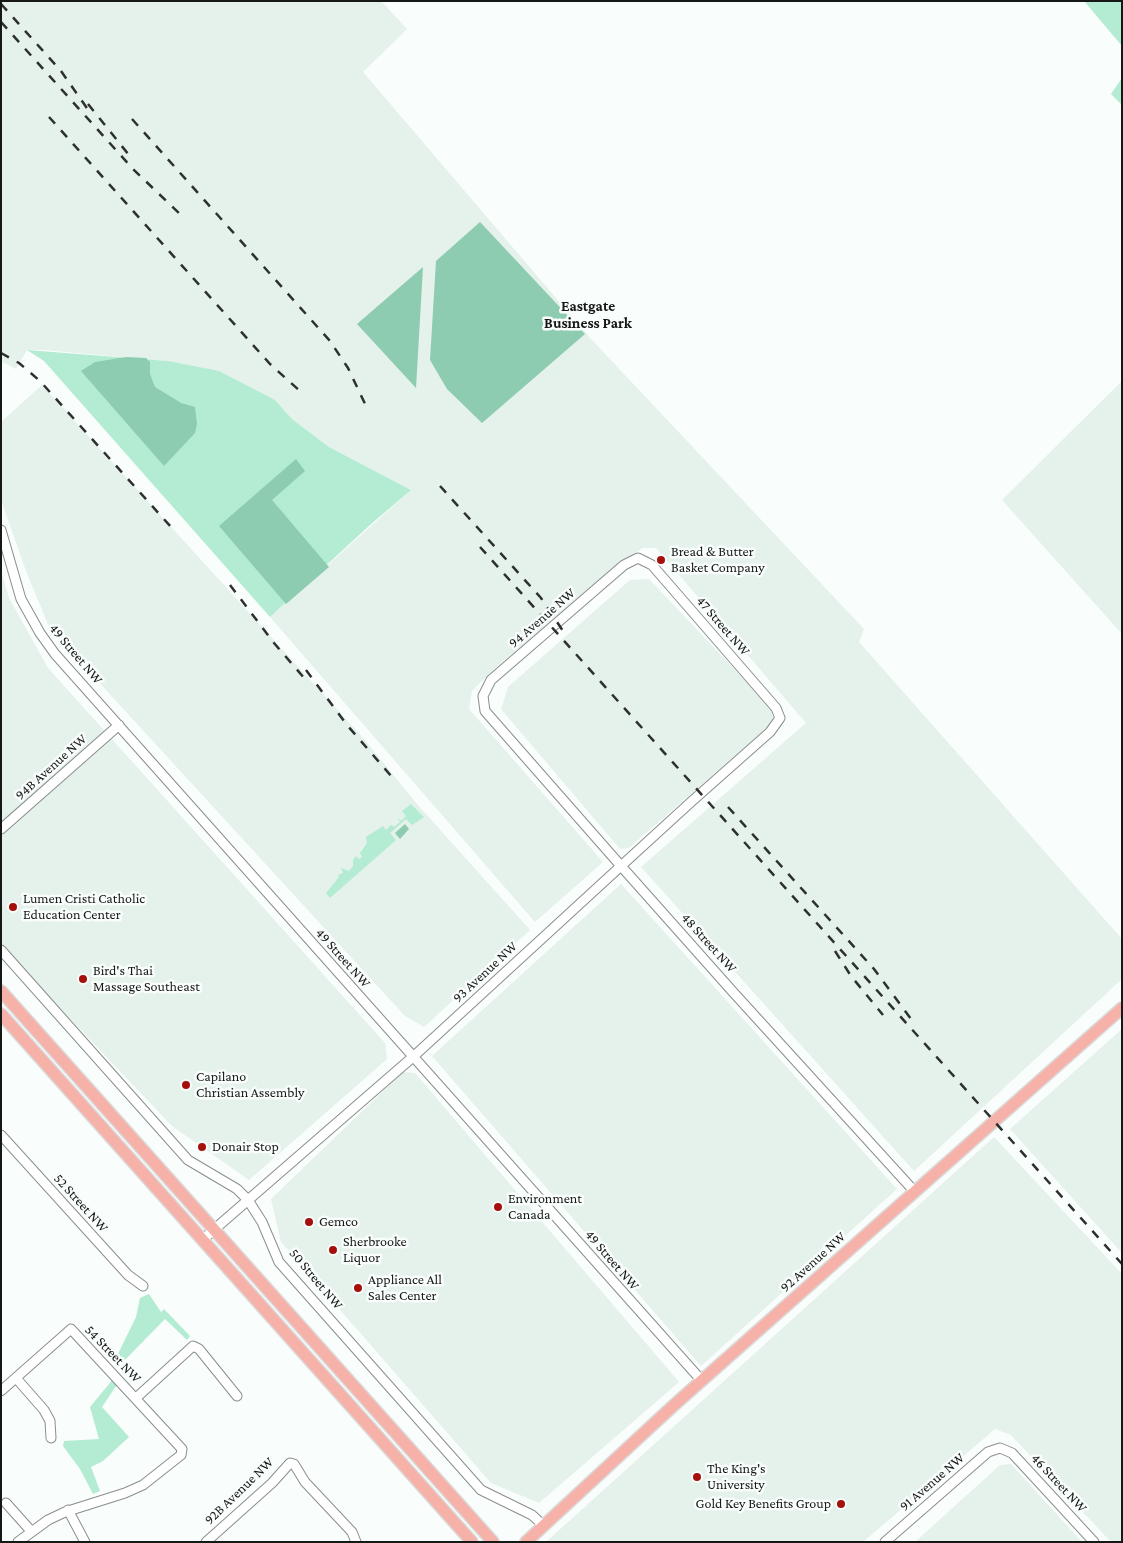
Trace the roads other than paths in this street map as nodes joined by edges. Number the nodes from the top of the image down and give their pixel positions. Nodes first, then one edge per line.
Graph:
1 (1, 530) edge
2 (638, 558) joint
3 (485, 712) joint
4 (780, 718) joint
5 (118, 725) junction
6 (1, 829) edge
7 (621, 866) junction
8 (1, 950) edge
9 (1, 991) edge
10 (1122, 1008) edge
11 (1, 1014) edge
12 (414, 1056) junction
13 (1, 1135) edge
14 (915, 1192) junction
15 (248, 1200) junction
16 (214, 1230) junction
17 (202, 1240) junction
18 (143, 1286) dead end
19 (16, 1378) junction
20 (702, 1382) junction
21 (1, 1391) edge
22 (238, 1396) dead end
23 (136, 1398) junction
24 (51, 1438) dead end
25 (1000, 1448) joint
26 (6, 1503) dead end
27 (68, 1510) junction
28 (31, 1531) junction
29 (537, 1534) edge
30 (18, 1542) edge
31 (85, 1542) edge
32 (206, 1542) edge
33 (356, 1542) edge
34 (472, 1542) edge
35 (493, 1542) edge
36 (526, 1542) edge
37 (885, 1542) edge
38 (1094, 1542) edge

1 - 5 street, 49 Street NW
2 - 3 street, 94 Avenue NW
2 - 4 street, 47 Street NW
3 - 7 street, 48 Street NW
4 - 7 street, 93 Avenue NW
5 - 6 street, 94B Avenue NW
5 - 12 street, 49 Street NW
7 - 12 street, 93 Avenue NW
7 - 14 street, 48 Street NW
8 - 15 street, 50 Street NW
9 - 16 main road
10 - 14 main road, 92 Avenue NW
11 - 17 main road
12 - 15 street, 93 Avenue NW
12 - 20 street, 49 Street NW
13 - 18 street, 52 Street NW
14 - 20 main road, 92 Avenue NW
15 - 16 street, 93 Avenue NW
15 - 29 street, 50 Street NW
16 - 17 street, 93 Avenue NW
16 - 35 main road
17 - 34 main road
19 - 21 street
19 - 23 street, 54 Street NW
19 - 24 street
20 - 29 main road, 92 Avenue NW
22 - 23 street, 54 Street NW
23 - 27 street, 54 Street NW
25 - 37 street, 91 Avenue NW
25 - 38 street, 46 Street NW
26 - 28 street
27 - 28 street
27 - 31 street
28 - 30 street
29 - 36 main road, 92 Avenue NW
32 - 33 street, 92B Avenue NW

